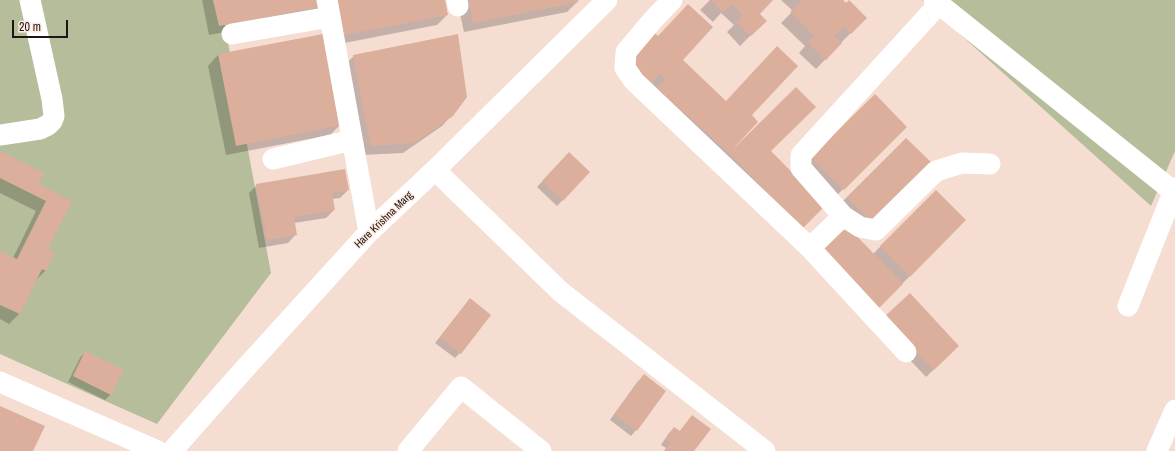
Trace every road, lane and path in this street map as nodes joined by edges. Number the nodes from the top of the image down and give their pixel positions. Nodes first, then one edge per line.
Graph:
1 (30, 0) edge
2 (672, 0) edge
3 (937, 2) edge
4 (597, 4) edge
5 (329, 8) edge
6 (232, 34) dead end
7 (0, 135) edge
8 (352, 140) junction
9 (273, 159) dead end
10 (990, 164) dead end
11 (435, 170) junction
12 (1174, 190) edge
13 (843, 216) junction
14 (369, 232) junction
15 (810, 248) junction
16 (1128, 306) dead end
17 (906, 352) dead end
18 (0, 382) edge
19 (1175, 410) edge
20 (416, 448) edge
21 (158, 451) edge
22 (172, 451) edge
23 (541, 451) edge
24 (765, 451) edge
25 (1158, 451) edge

1 - 7 street
2 - 15 street
3 - 12 street
3 - 13 street
4 - 11 street, Hare Krishna Marg
5 - 6 street
5 - 8 street
8 - 9 street
8 - 14 street
10 - 13 street
11 - 14 street, Hare Krishna Marg
11 - 24 street
12 - 16 street
13 - 15 street
14 - 22 street, Hare Krishna Marg
15 - 17 street
18 - 21 street
19 - 25 street
20 - 23 street

